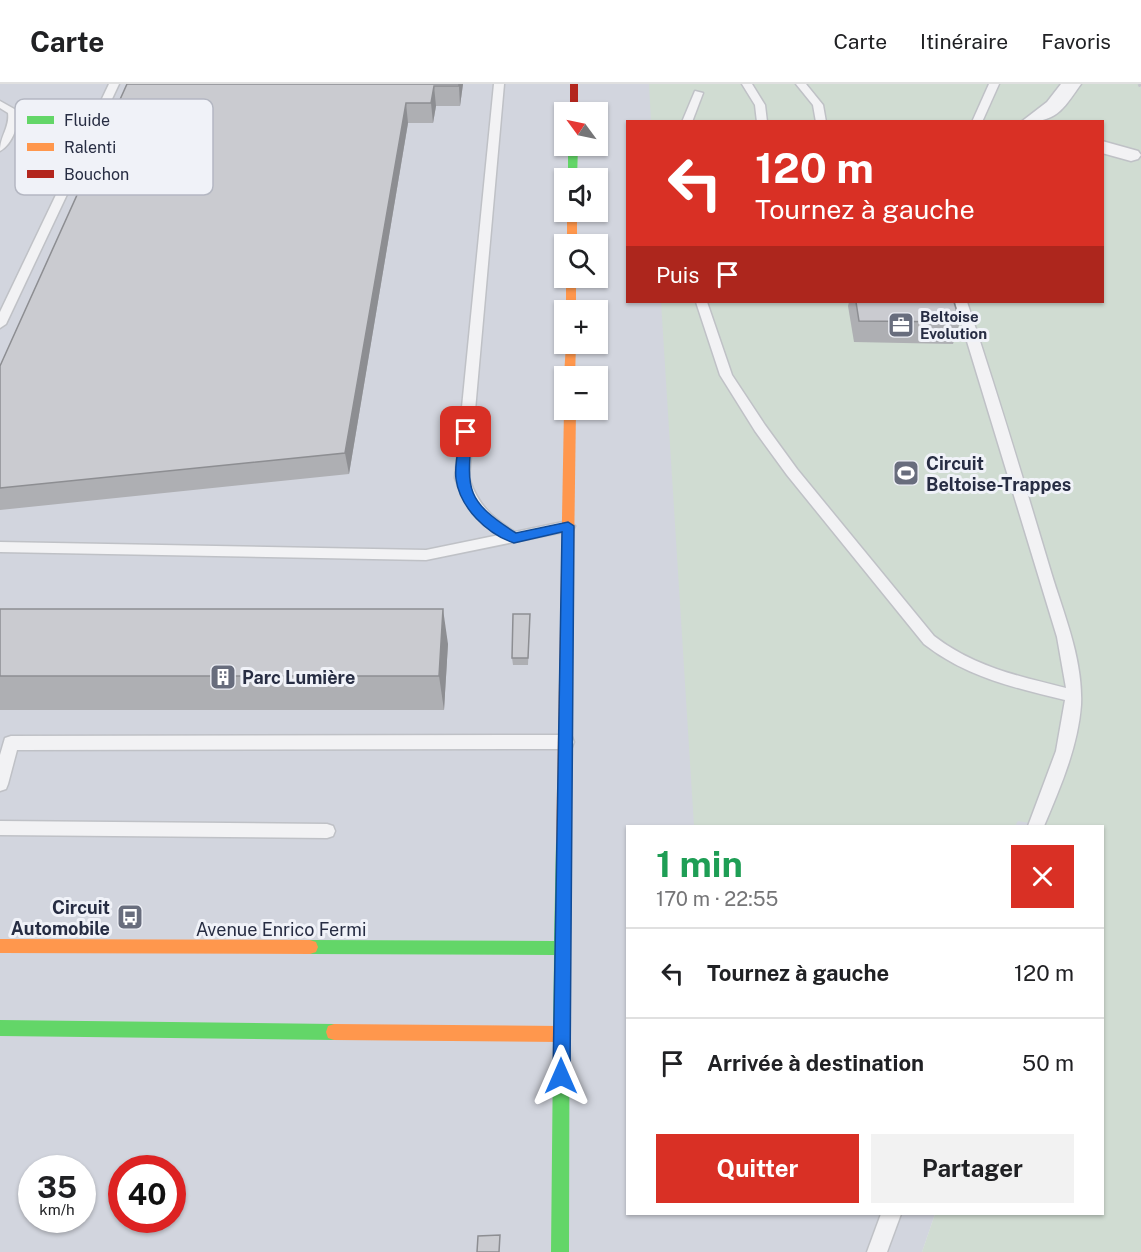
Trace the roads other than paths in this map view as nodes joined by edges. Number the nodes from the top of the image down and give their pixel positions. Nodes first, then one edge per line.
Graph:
1 (114, 84) edge
2 (499, 84) edge
3 (574, 84) edge
4 (747, 84) edge
5 (801, 84) edge
6 (994, 84) edge
7 (1071, 84) edge
8 (698, 93) dead end
9 (107, 99) edge
10 (574, 102) edge
11 (0, 104) edge
12 (688, 120) edge
13 (762, 120) edge
14 (821, 120) edge
15 (978, 120) edge
16 (1034, 120) edge
17 (0, 148) edge
18 (1104, 148) edge
19 (1131, 155) dead end
20 (61, 195) edge
21 (701, 303) edge
22 (961, 303) edge
23 (0, 324) edge
24 (570, 420) edge
25 (568, 526) junction
26 (514, 538) junction
27 (0, 548) edge
28 (1073, 696) junction
29 (566, 742) junction
30 (0, 784) edge
31 (1036, 825) edge
32 (0, 828) edge
33 (327, 831) dead end
34 (0, 946) edge
35 (561, 948) junction
36 (0, 1028) edge
37 (561, 1034) junction
38 (891, 1215) edge
39 (560, 1252) edge
40 (877, 1252) edge

1 - 9 lane
2 - 26 lane
3 - 10 street
4 - 13 lane
5 - 14 lane
6 - 15 lane
7 - 16 street
8 - 12 lane
11 - 17 lane
18 - 19 street
20 - 23 lane
21 - 28 lane
22 - 28 lane
24 - 25 street
25 - 26 lane
25 - 29 street
26 - 27 lane
28 - 31 lane
29 - 30 lane
29 - 35 street
32 - 33 lane
34 - 35 street, Avenue Enrico Fermi
35 - 37 street
36 - 37 street
37 - 39 street
38 - 40 lane

